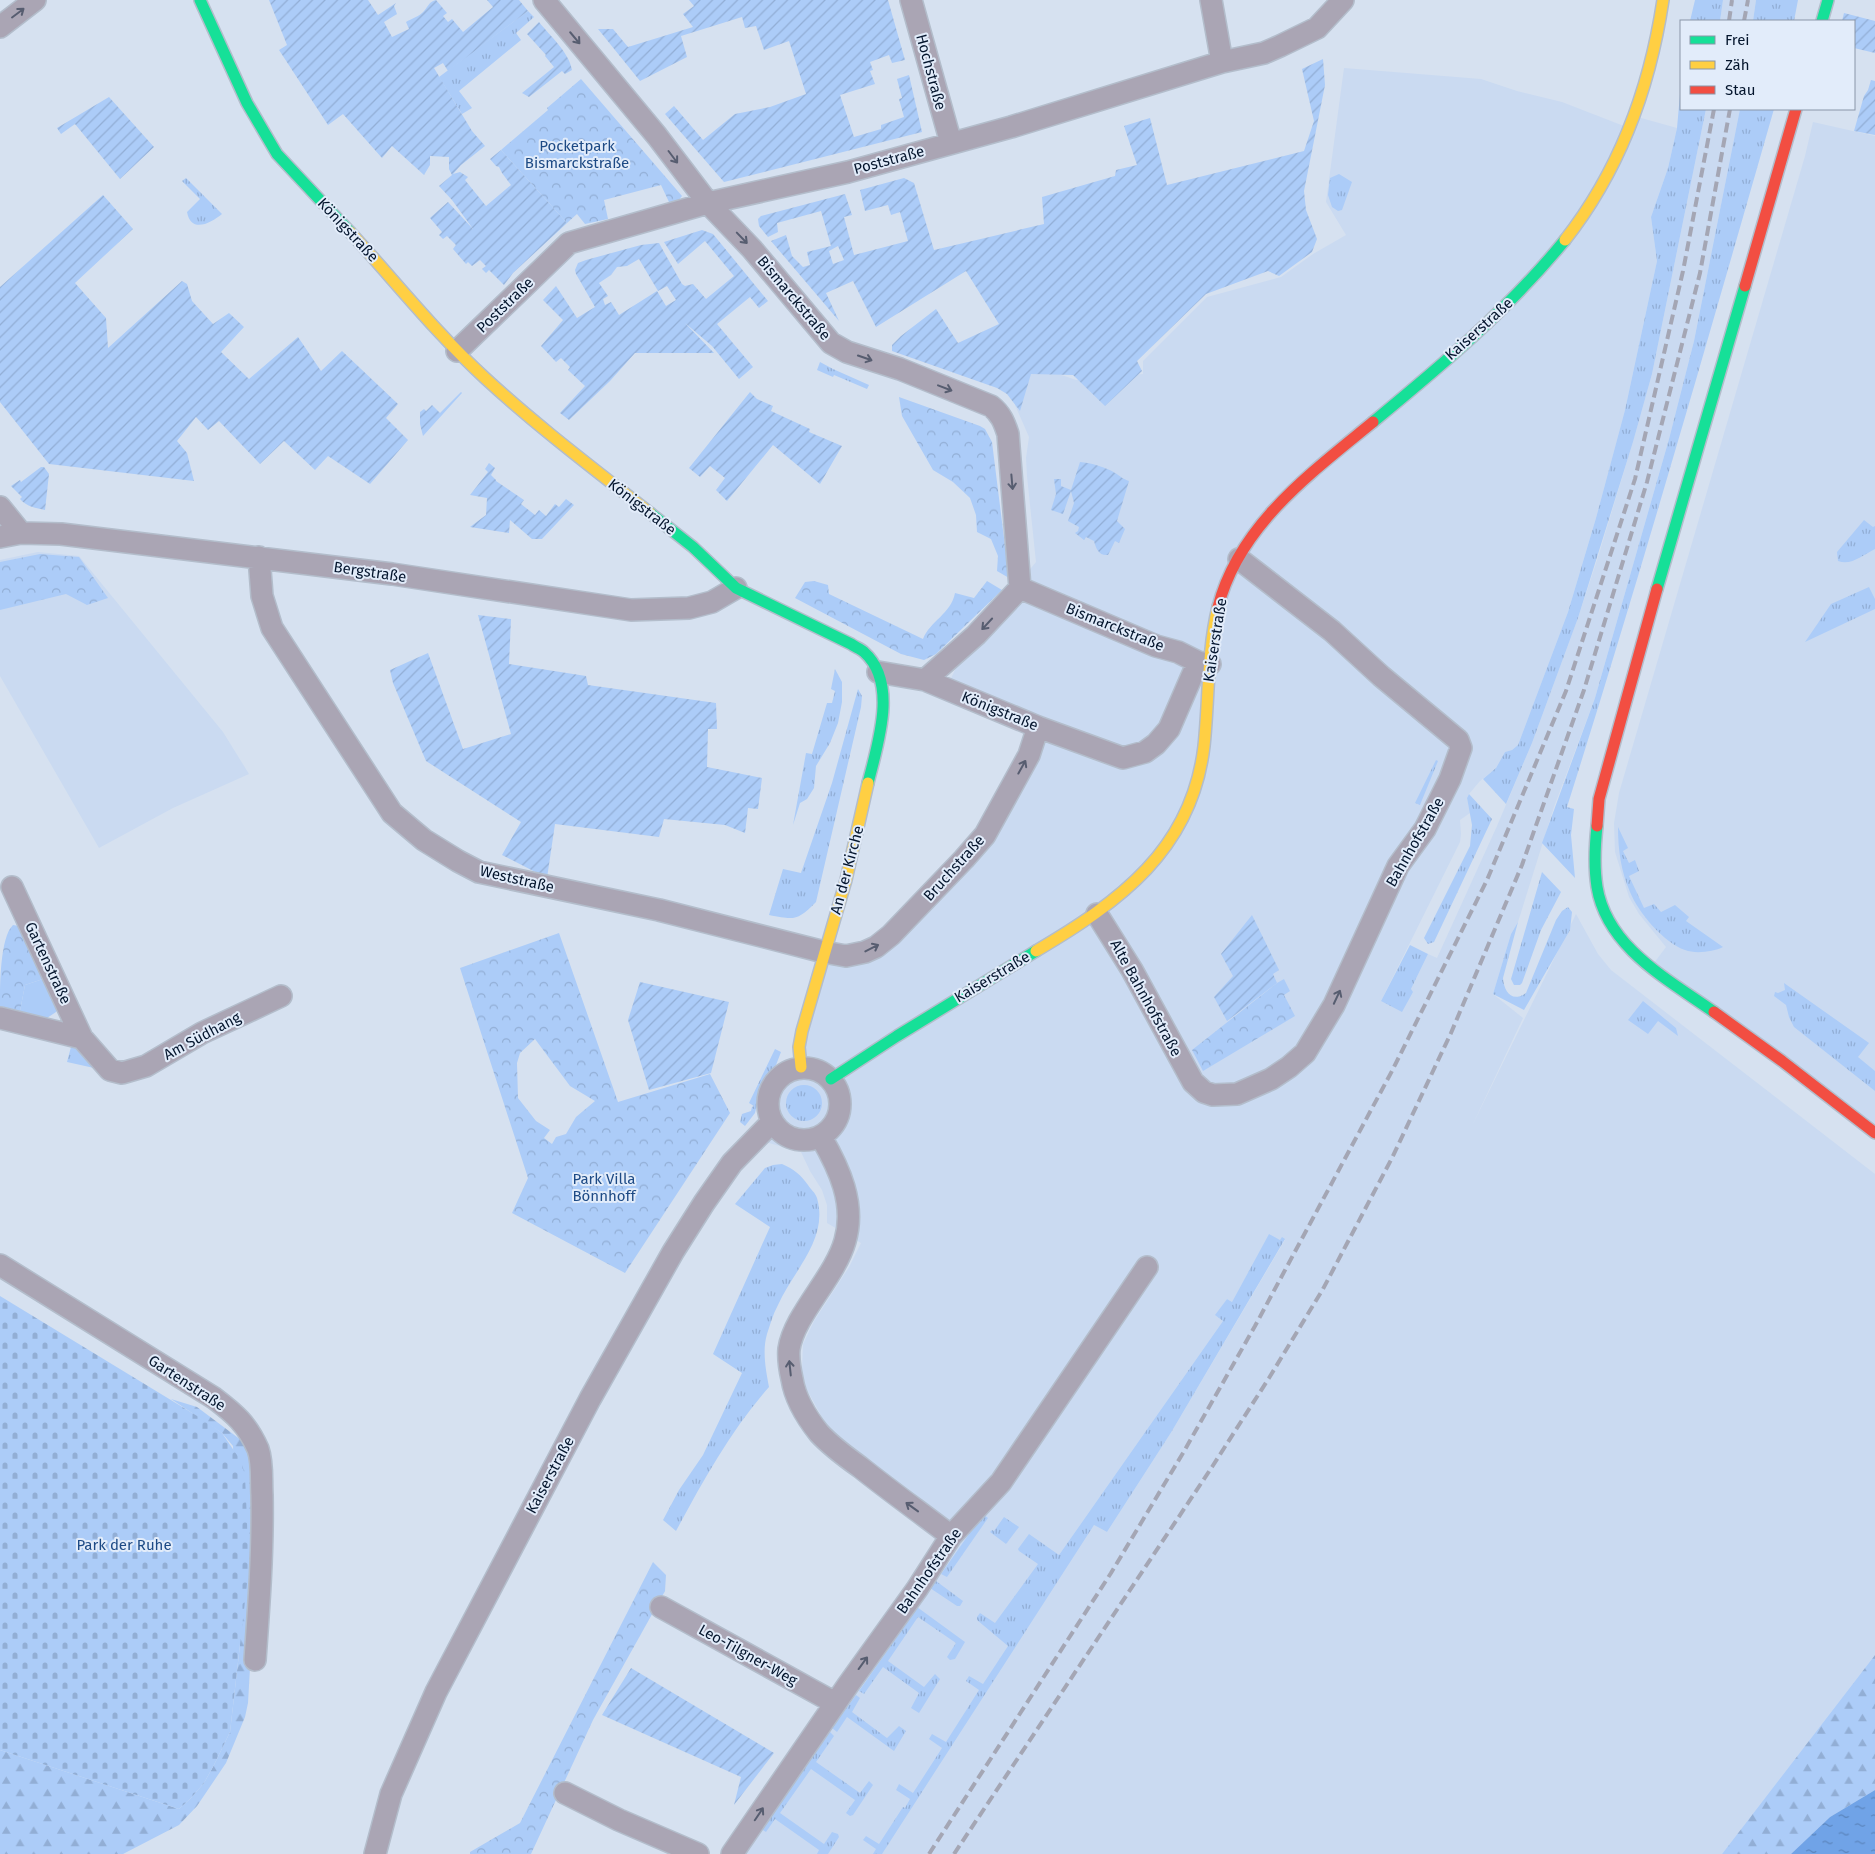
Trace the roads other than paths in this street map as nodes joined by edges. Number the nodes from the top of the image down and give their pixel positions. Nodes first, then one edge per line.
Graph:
1 (35, 0) edge
2 (200, 0) edge
3 (544, 0) edge
4 (911, 0) edge
5 (1211, 0) edge
6 (1343, 0) edge
7 (1663, 0) edge
8 (1828, 0) edge
9 (1822, 20) edge
10 (0, 27) edge
11 (1222, 62) junction
12 (1796, 110) edge
13 (951, 143) junction
14 (708, 203) junction
15 (457, 351) junction
16 (0, 508) edge
17 (21, 533) junction
18 (0, 537) edge
19 (259, 558) junction
20 (1239, 559) junction
21 (736, 588) junction
22 (1020, 588) junction
23 (1204, 663) junction
24 (878, 672) junction
25 (925, 680) junction
26 (1038, 727) junction
27 (12, 887) dead end
28 (1097, 914) junction
29 (824, 952) junction
30 (281, 996) dead end
31 (0, 1018) edge
32 (82, 1038) junction
33 (801, 1067) junction
34 (122, 1073) joint
35 (831, 1079) junction
36 (1193, 1082) joint
37 (772, 1122) junction
38 (1875, 1133) edge
39 (821, 1137) junction
40 (0, 1265) edge
41 (1142, 1274) dead end
42 (951, 1536) junction
43 (661, 1607) dead end
44 (255, 1660) dead end
45 (835, 1703) junction
46 (565, 1793) dead end
47 (375, 1854) edge
48 (698, 1854) edge
49 (732, 1854) edge

10 -> 1 street
2 - 15 street, Königstraße
3 -> 14 street, Bismarckstraße
4 - 13 street, Hochstraße
5 - 11 street
6 - 11 street, Poststraße
7 - 20 street, Kaiserstraße
8 - 9 street
11 - 13 street, Poststraße
12 - 38 street
13 - 14 street, Poststraße
14 - 15 street, Poststraße
14 -> 22 street, Bismarckstraße
15 - 21 street, Königstraße
16 - 17 street
17 - 18 street, Bergstraße
17 - 19 street, Bergstraße
19 - 21 street, Bergstraße
19 - 29 street, Weststraße
20 - 23 street, Kaiserstraße
36 -> 20 street, Bahnhofstraße
21 - 24 street, Königstraße
22 - 23 street, Bismarckstraße
22 -> 25 street
23 - 26 street, Königstraße
23 - 28 street, Kaiserstraße
24 - 25 street, Königstraße
24 - 29 street, An der Kirche
25 - 26 street, Königstraße
29 -> 26 street, Bruchstraße
27 - 32 street, Gartenstraße
28 - 35 street, Kaiserstraße
28 - 36 street, Alte Bahnhofstraße
29 - 33 street, An der Kirche
30 - 34 street, Am Südhang
31 - 32 street
32 - 34 street, Gartenstraße
33 - 35 street
33 - 37 street
35 - 39 street
37 - 39 street
37 - 47 street, Kaiserstraße
42 -> 39 street
40 - 44 street, Gartenstraße
41 - 42 street, Bahnhofstraße
45 -> 42 street, Bahnhofstraße
43 - 45 street, Leo-Tilgner-Weg
49 -> 45 street, Bahnhofstraße
46 - 48 street

